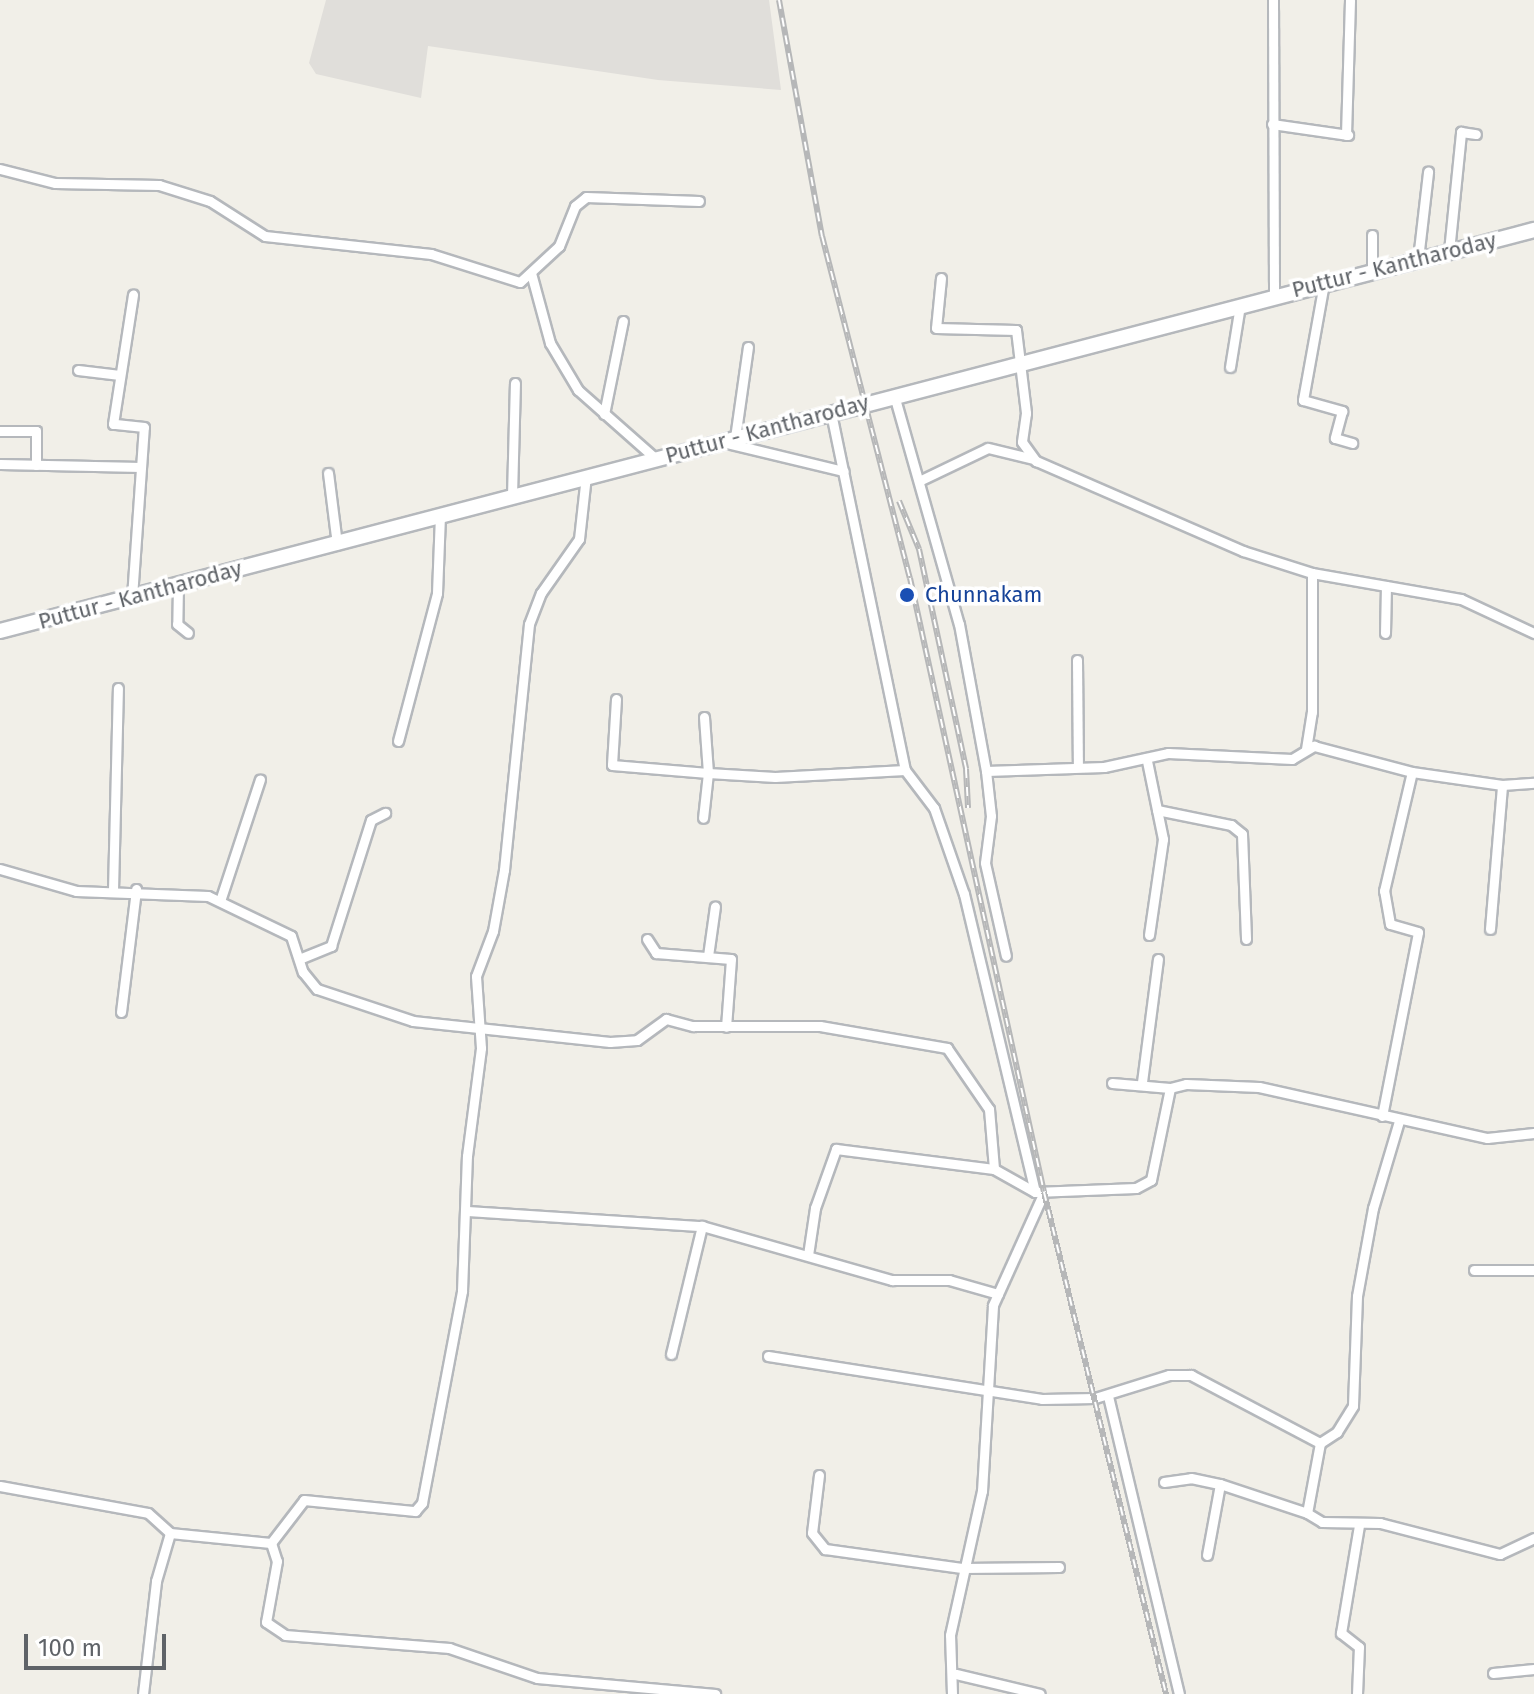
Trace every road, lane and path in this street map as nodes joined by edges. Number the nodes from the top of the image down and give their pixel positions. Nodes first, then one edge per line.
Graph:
1 (1273, 0) edge
2 (1350, 0) edge
3 (1272, 124) junction
4 (1476, 134) dead end
5 (0, 169) edge
6 (1428, 172) dead end
7 (699, 201) dead end
8 (1534, 230) edge
9 (1372, 235) dead end
10 (1449, 251) junction
11 (1418, 259) junction
12 (1372, 270) junction
13 (531, 273) junction
14 (941, 278) dead end
15 (1324, 283) junction
16 (133, 295) dead end
17 (1274, 296) junction
18 (1240, 305) junction
19 (623, 321) dead end
20 (748, 347) dead end
21 (1019, 364) junction
22 (1230, 367) dead end
23 (78, 370) dead end
24 (120, 375) junction
25 (515, 383) dead end
26 (894, 395) junction
27 (831, 413) junction
28 (604, 414) junction
29 (0, 431) edge
30 (728, 439) junction
31 (1352, 443) dead end
32 (656, 459) junction
33 (1036, 461) junction
34 (0, 464) edge
35 (36, 465) junction
36 (141, 467) junction
37 (844, 471) junction
38 (328, 473) dead end
39 (586, 476) junction
40 (919, 481) junction
41 (512, 496) junction
42 (440, 516) junction
43 (337, 544) junction
44 (1312, 573) junction
45 (178, 585) junction
46 (1386, 586) junction
47 (132, 597) junction
48 (0, 631) edge
49 (188, 633) dead end
50 (1385, 633) dead end
51 (1534, 633) edge
52 (1077, 660) dead end
53 (118, 688) dead end
54 (616, 699) dead end
55 (704, 717) dead end
56 (398, 741) dead end
57 (1306, 749) junction
58 (1147, 761) junction
59 (1078, 767) junction
60 (905, 770) junction
61 (986, 771) junction
62 (1412, 772) junction
63 (708, 773) junction
64 (260, 779) dead end
65 (1534, 783) edge
66 (1502, 785) junction
67 (1157, 810) junction
68 (385, 813) dead end
69 (703, 818) dead end
70 (0, 869) edge
71 (136, 889) junction
72 (113, 890) junction
73 (220, 901) junction
74 (715, 906) dead end
75 (1490, 929) dead end
76 (1149, 935) dead end
77 (647, 939) dead end
78 (1246, 939) dead end
79 (708, 956) junction
80 (1006, 956) dead end
81 (299, 959) junction
82 (1158, 959) dead end
83 (121, 1012) dead end
84 (726, 1027) junction
85 (480, 1028) junction
86 (1142, 1082) junction
87 (1112, 1083) dead end
88 (1170, 1088) junction
89 (1382, 1116) junction
90 (1399, 1121) junction
91 (1534, 1133) edge
92 (994, 1169) junction
93 (1039, 1192) junction
94 (468, 1211) junction
95 (702, 1226) junction
96 (808, 1255) junction
97 (1474, 1270) dead end
98 (1534, 1270) edge
99 (998, 1294) junction
100 (671, 1354) dead end
101 (768, 1356) dead end
102 (984, 1392) junction
103 (1108, 1396) junction
104 (1320, 1443) junction
105 (819, 1475) dead end
106 (1164, 1482) dead end
107 (1220, 1484) junction
108 (0, 1486) edge
109 (1307, 1513) junction
110 (1359, 1525) junction
111 (170, 1533) junction
112 (1534, 1538) edge
113 (271, 1543) junction
114 (1207, 1555) dead end
115 (1059, 1567) dead end
116 (962, 1568) junction
117 (1534, 1669) edge
118 (1493, 1673) dead end
119 (956, 1674) junction
120 (143, 1694) edge
121 (715, 1694) edge
122 (952, 1694) edge
123 (1040, 1694) edge
124 (1179, 1694) edge
125 (1357, 1694) edge

1 - 3 street
2 - 3 street
3 - 17 street
4 - 10 street
5 - 13 street
6 - 11 street
7 - 13 street
8 - 10 main road, Puttur - Kantharoday
9 - 12 street
10 - 11 main road, Puttur - Kantharoday
11 - 12 main road, Puttur - Kantharoday
12 - 15 main road, Puttur - Kantharoday
13 - 28 street
14 - 21 street
15 - 17 main road, Puttur - Kantharoday
15 - 31 street
16 - 24 street
17 - 18 main road, Puttur - Kantharoday
18 - 21 main road, Puttur - Kantharoday
18 - 22 street
19 - 28 street
20 - 30 street
21 - 26 main road, Puttur - Kantharoday
21 - 33 street
23 - 24 street
24 - 36 street
25 - 41 street
26 - 27 main road, Puttur - Kantharoday
26 - 40 street
27 - 30 main road, Puttur - Kantharoday
27 - 37 street
28 - 32 street
29 - 35 street
30 - 32 main road, Puttur - Kantharoday
30 - 37 street
32 - 39 main road, Puttur - Kantharoday
33 - 40 street
33 - 44 street
34 - 35 street
35 - 36 street
36 - 47 street
37 - 60 street
38 - 43 street
39 - 41 main road, Puttur - Kantharoday
39 - 85 street
40 - 61 street
41 - 42 main road, Puttur - Kantharoday
42 - 43 main road, Puttur - Kantharoday
42 - 56 street
43 - 45 main road, Puttur - Kantharoday
44 - 46 street
44 - 57 street
45 - 47 main road, Puttur - Kantharoday
45 - 49 street
46 - 50 street
46 - 51 street
47 - 48 main road, Puttur - Kantharoday
52 - 59 street
53 - 72 street
54 - 63 street
55 - 63 street
57 - 58 street
57 - 62 street
58 - 59 street
58 - 67 street
59 - 61 street
60 - 63 street
60 - 93 street
61 - 80 street
62 - 66 street
62 - 89 street
63 - 69 street
64 - 73 street
65 - 66 street
66 - 75 street
67 - 76 street
67 - 78 street
68 - 81 street
70 - 72 street
71 - 72 street
71 - 73 street
71 - 83 street
73 - 81 street
74 - 79 street
77 - 79 street
79 - 84 street
81 - 85 street
82 - 86 street
84 - 85 street
84 - 92 street
85 - 94 street
86 - 87 street
86 - 88 street
88 - 89 street
88 - 93 street
89 - 90 street
90 - 91 street
90 - 104 street
92 - 93 street
92 - 96 street
93 - 99 street
94 - 95 street
94 - 113 street
95 - 96 street
95 - 100 street
96 - 99 street
97 - 98 street
99 - 102 street
101 - 102 street
102 - 103 street
102 - 116 street
103 - 104 street
103 - 124 street
104 - 109 street
105 - 116 street
106 - 107 street
107 - 109 street
107 - 114 street
108 - 111 street
109 - 110 street
110 - 112 street
110 - 125 street
111 - 113 street
111 - 120 street
113 - 121 street
115 - 116 street
116 - 119 street
117 - 118 street
119 - 122 street
119 - 123 street

